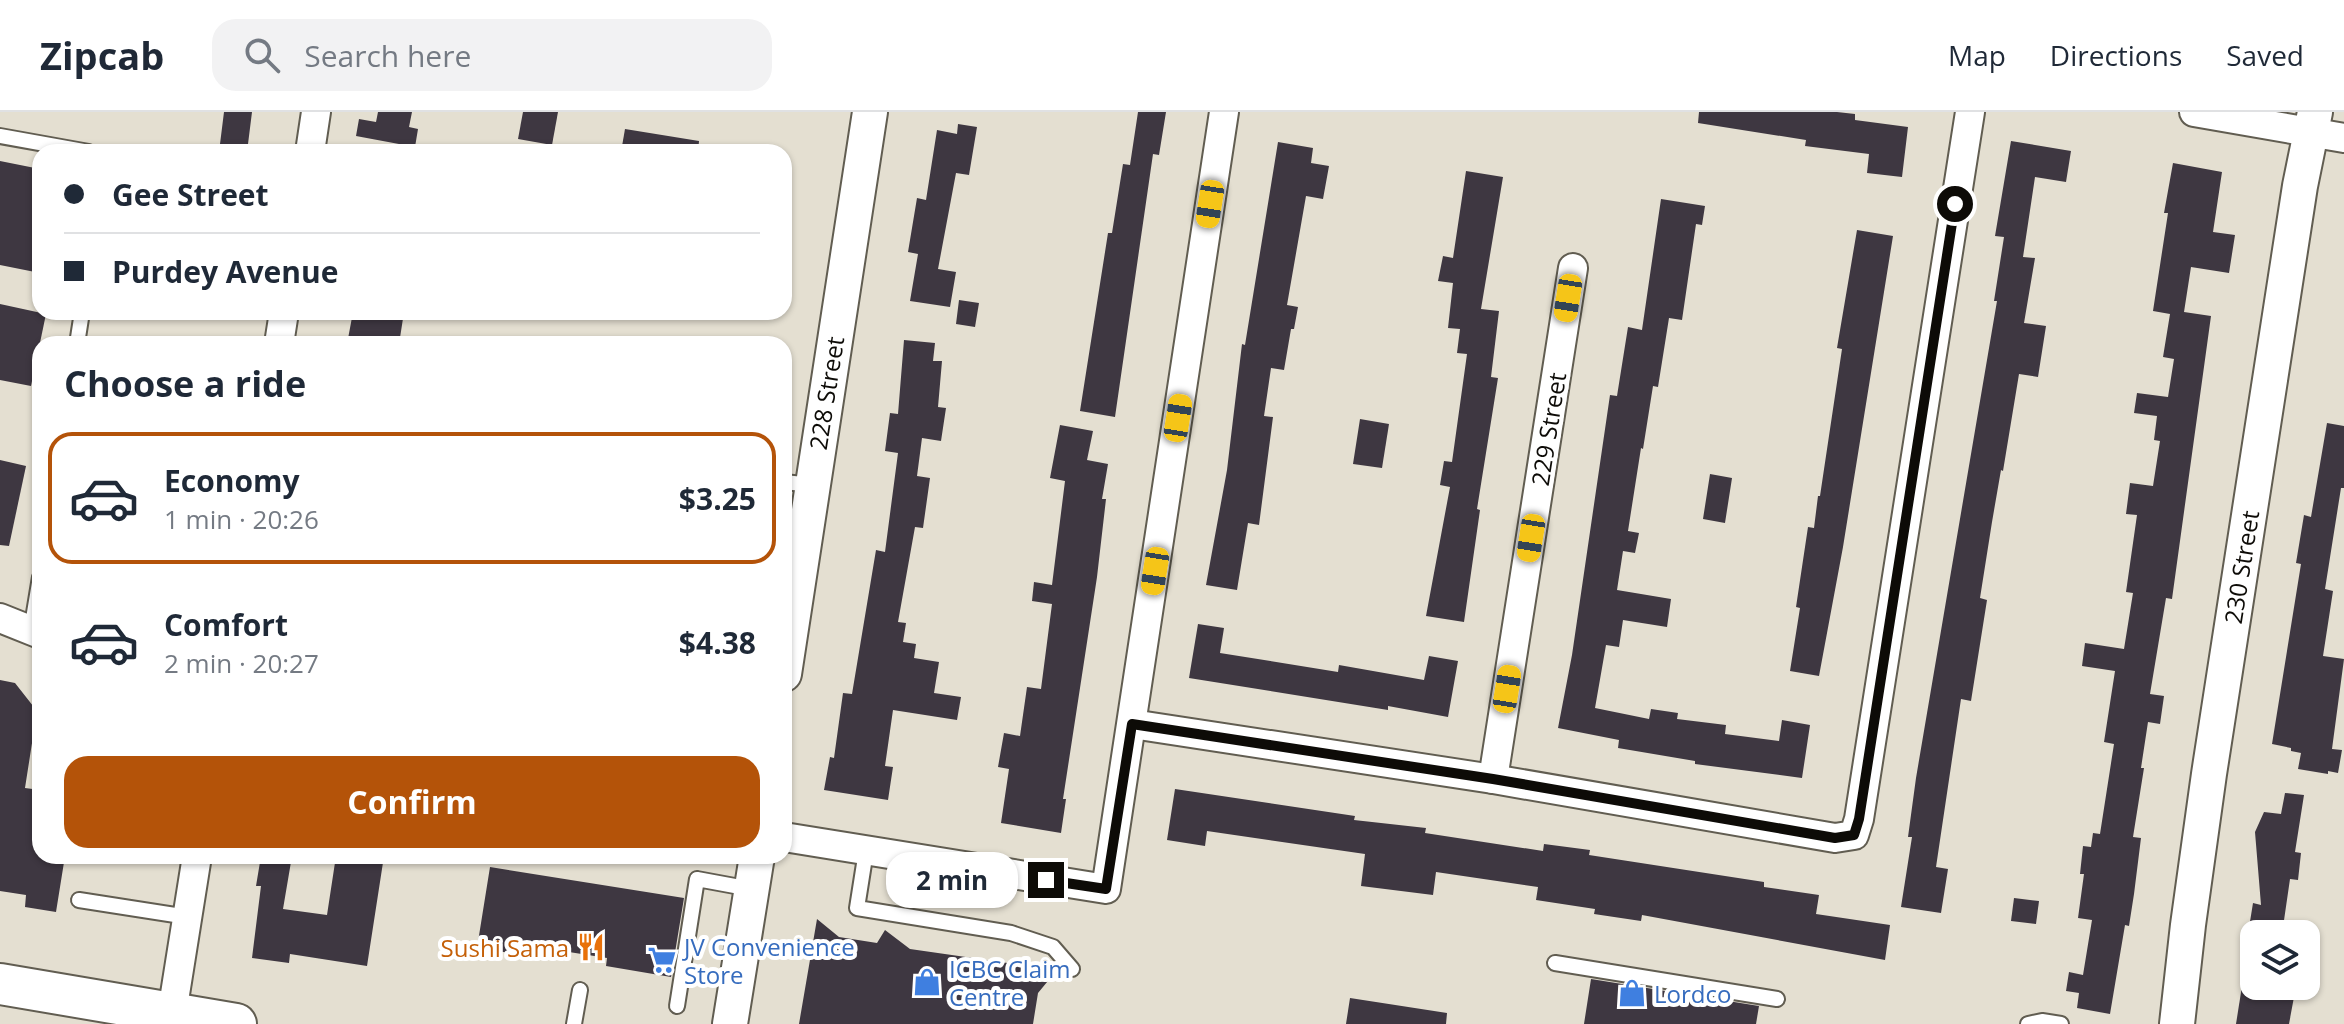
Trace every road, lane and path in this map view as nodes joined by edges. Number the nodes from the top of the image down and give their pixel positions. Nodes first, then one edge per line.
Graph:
1 (316, 112) edge
2 (870, 112) edge
3 (1224, 112) edge
4 (1970, 112) edge
5 (2194, 112) edge
6 (2313, 122) edge
7 (0, 136) edge
8 (2344, 138) edge
9 (44, 144) edge
10 (311, 144) edge
11 (1573, 268) dead end
12 (798, 484) edge
13 (792, 565) edge
14 (0, 618) edge
15 (32, 631) edge
16 (1132, 724) junction
17 (1493, 779) junction
18 (792, 838) edge
19 (866, 851) junction
20 (196, 864) edge
21 (754, 872) edge
22 (79, 900) dead end
23 (188, 917) junction
24 (1555, 963) dead end
25 (1072, 969) dead end
26 (0, 984) edge
27 (580, 990) dead end
28 (1777, 999) dead end
29 (677, 1006) dead end
30 (172, 1013) junction
31 (127, 1015) edge
32 (236, 1024) edge
33 (574, 1024) edge
34 (730, 1024) edge
35 (2028, 1024) edge
36 (2061, 1024) edge
37 (2177, 1024) edge

1 - 10 street
2 - 12 street, 228 Street
3 - 16 street
4 - 17 street
5 - 6 street
6 - 8 street
6 - 37 street, 230 Street
7 - 9 lane
11 - 17 street, 229 Street
12 - 13 street, 228 Street
14 - 15 street
16 - 17 street
16 - 19 street
18 - 19 street
19 - 25 lane
20 - 23 street
21 - 29 lane
21 - 34 street
22 - 23 lane
23 - 30 street
24 - 28 lane
26 - 31 main road
27 - 33 lane
30 - 31 main road
30 - 32 main road
35 - 36 lane

